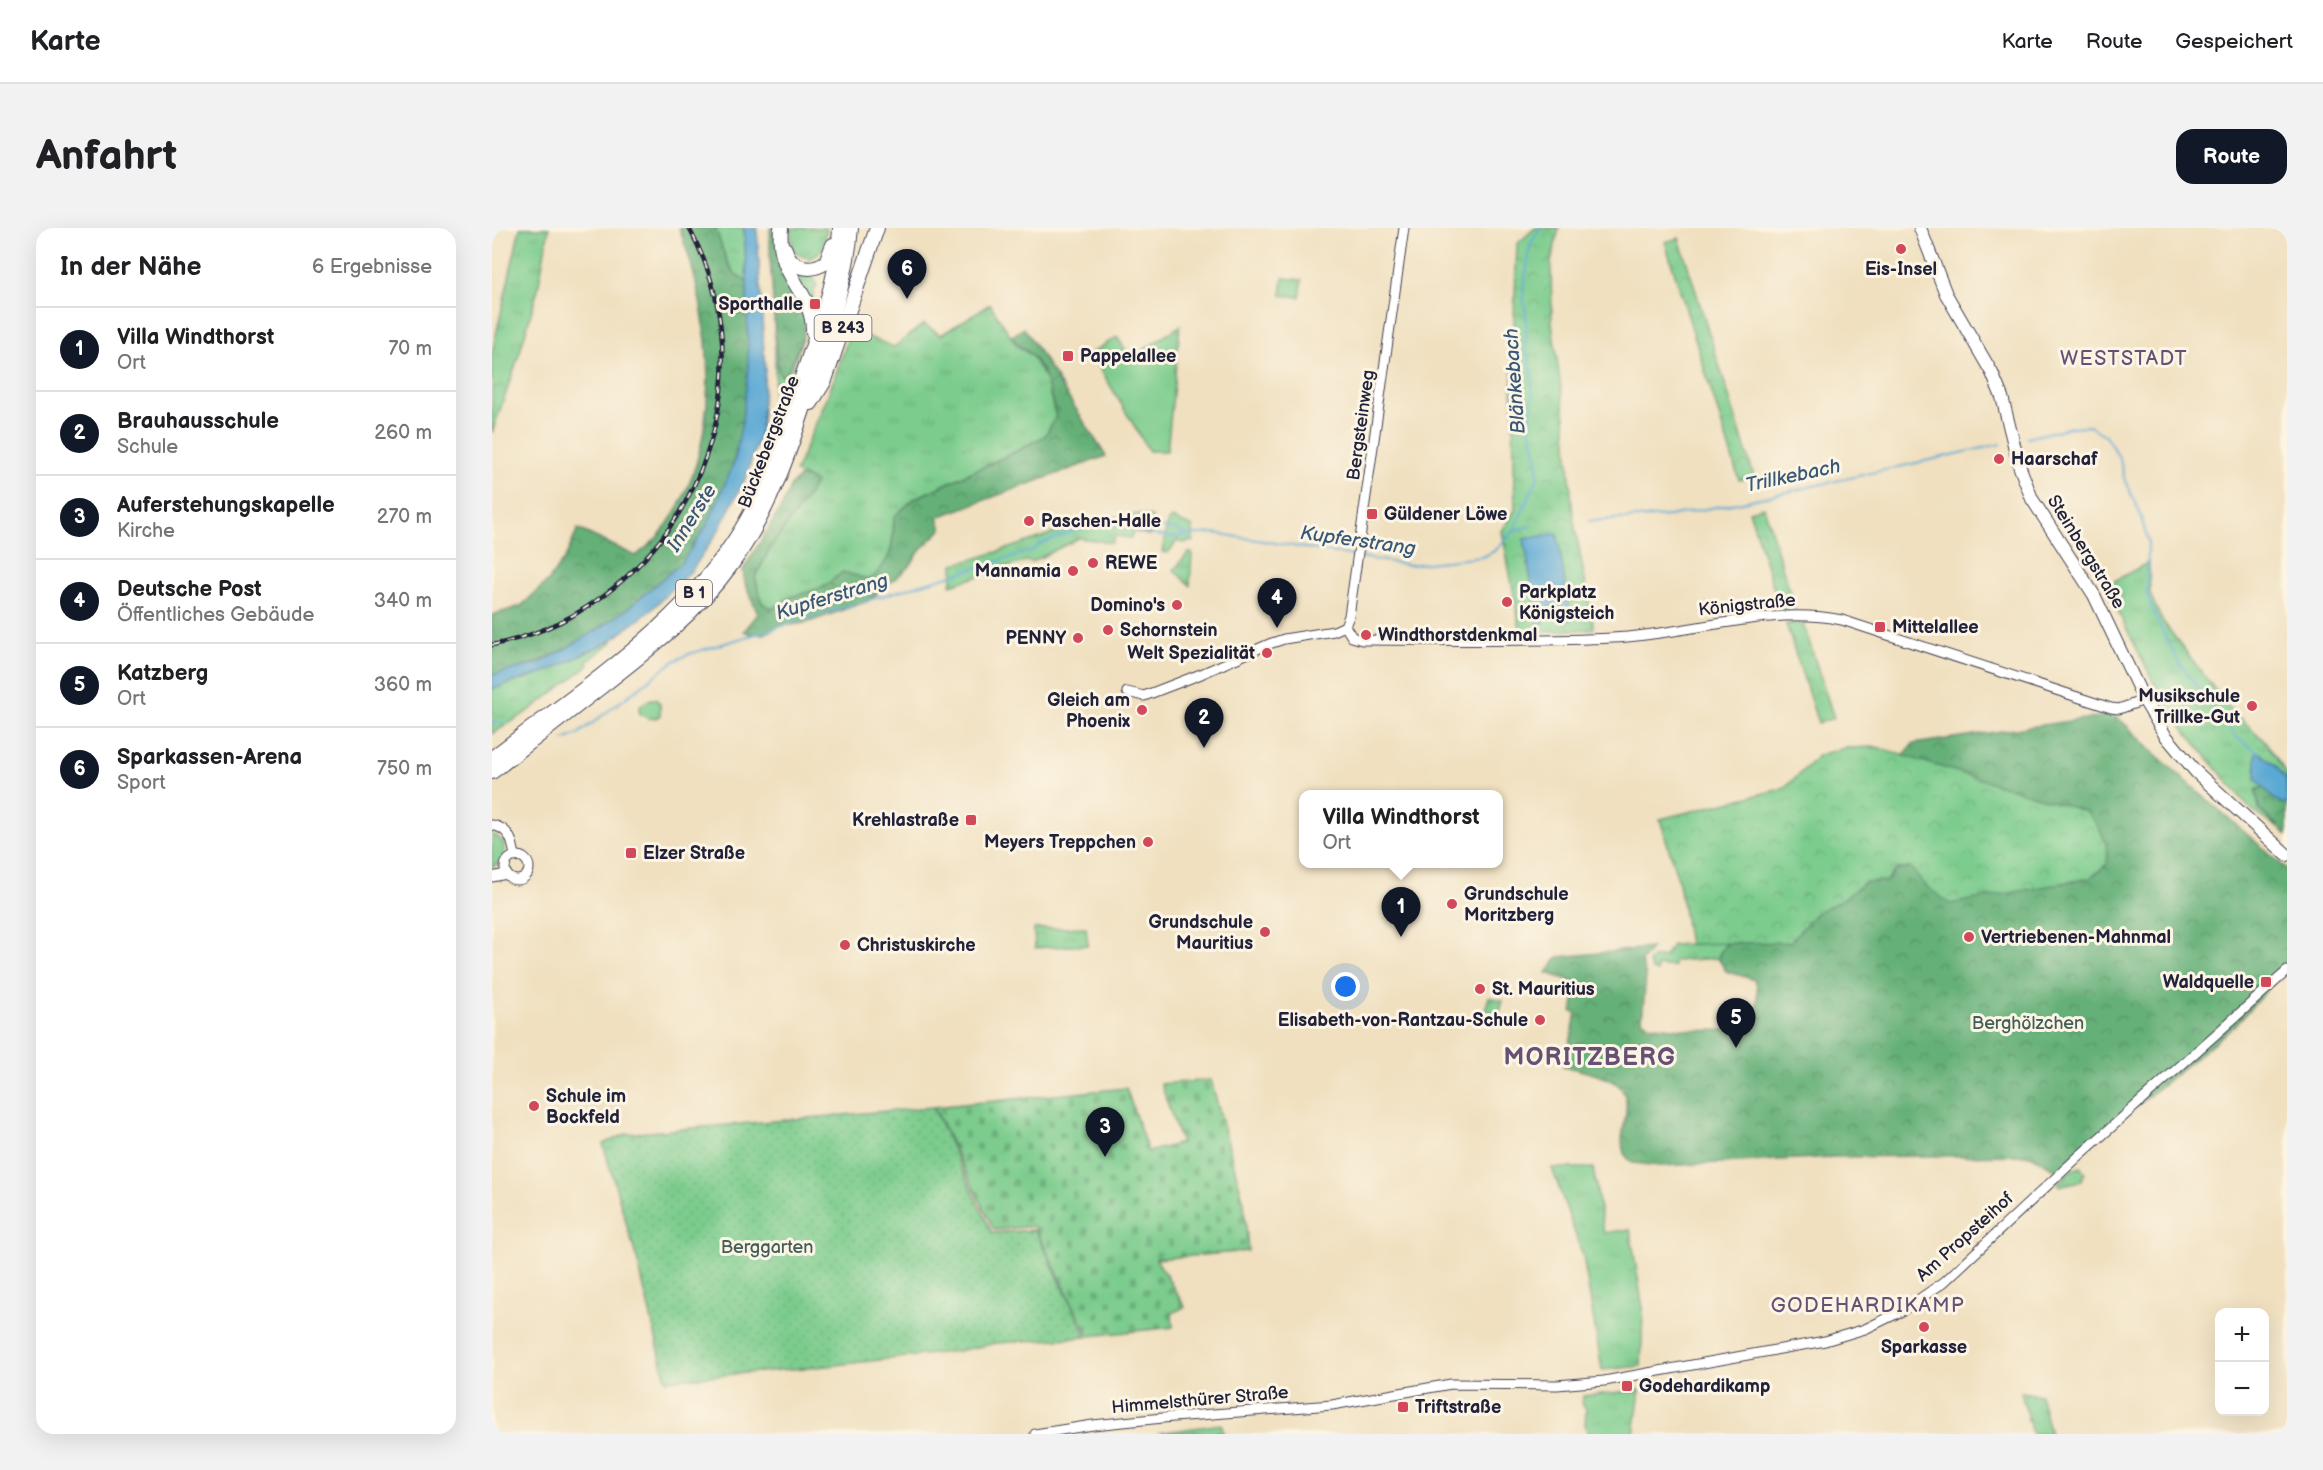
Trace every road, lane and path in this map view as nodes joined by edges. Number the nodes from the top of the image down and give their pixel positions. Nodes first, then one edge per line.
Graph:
1 (783, 228) edge
2 (877, 228) edge
3 (1404, 228) edge
4 (1920, 228) edge
5 (844, 229) edge
6 (814, 344) junction
7 (799, 422) junction
8 (1345, 626) junction
9 (1126, 692) dead end
10 (2144, 700) junction
11 (512, 743) junction
12 (492, 748) edge
13 (492, 758) edge
14 (492, 772) edge
15 (492, 825) edge
16 (2287, 855) edge
17 (515, 857) junction
18 (506, 873) junction
19 (492, 877) edge
20 (2287, 971) edge
21 (1368, 1400) joint
22 (1035, 1434) edge

1 - 5 highway
1 - 6 highway, B 243
2 - 7 highway, B 243
3 - 8 street, Bergsteinweg
4 - 10 main road, Steinbergstraße
5 - 6 highway, Bückebergstraße / B 1
5 - 7 highway, Bückebergstraße / B 1
6 - 11 highway, Bückebergstraße / B 1
7 - 14 highway, Bückebergstraße / B 1
8 - 9 street
8 - 10 street, Königstraße
10 - 16 main road, Steinbergstraße
11 - 12 highway
11 - 13 highway, Bückebergstraße / B 1
15 - 17 street
17 - 18 street
17 - 18 street
18 - 19 street
20 - 21 street, Am Propsteihof
21 - 22 street, Himmelsthürer Straße

